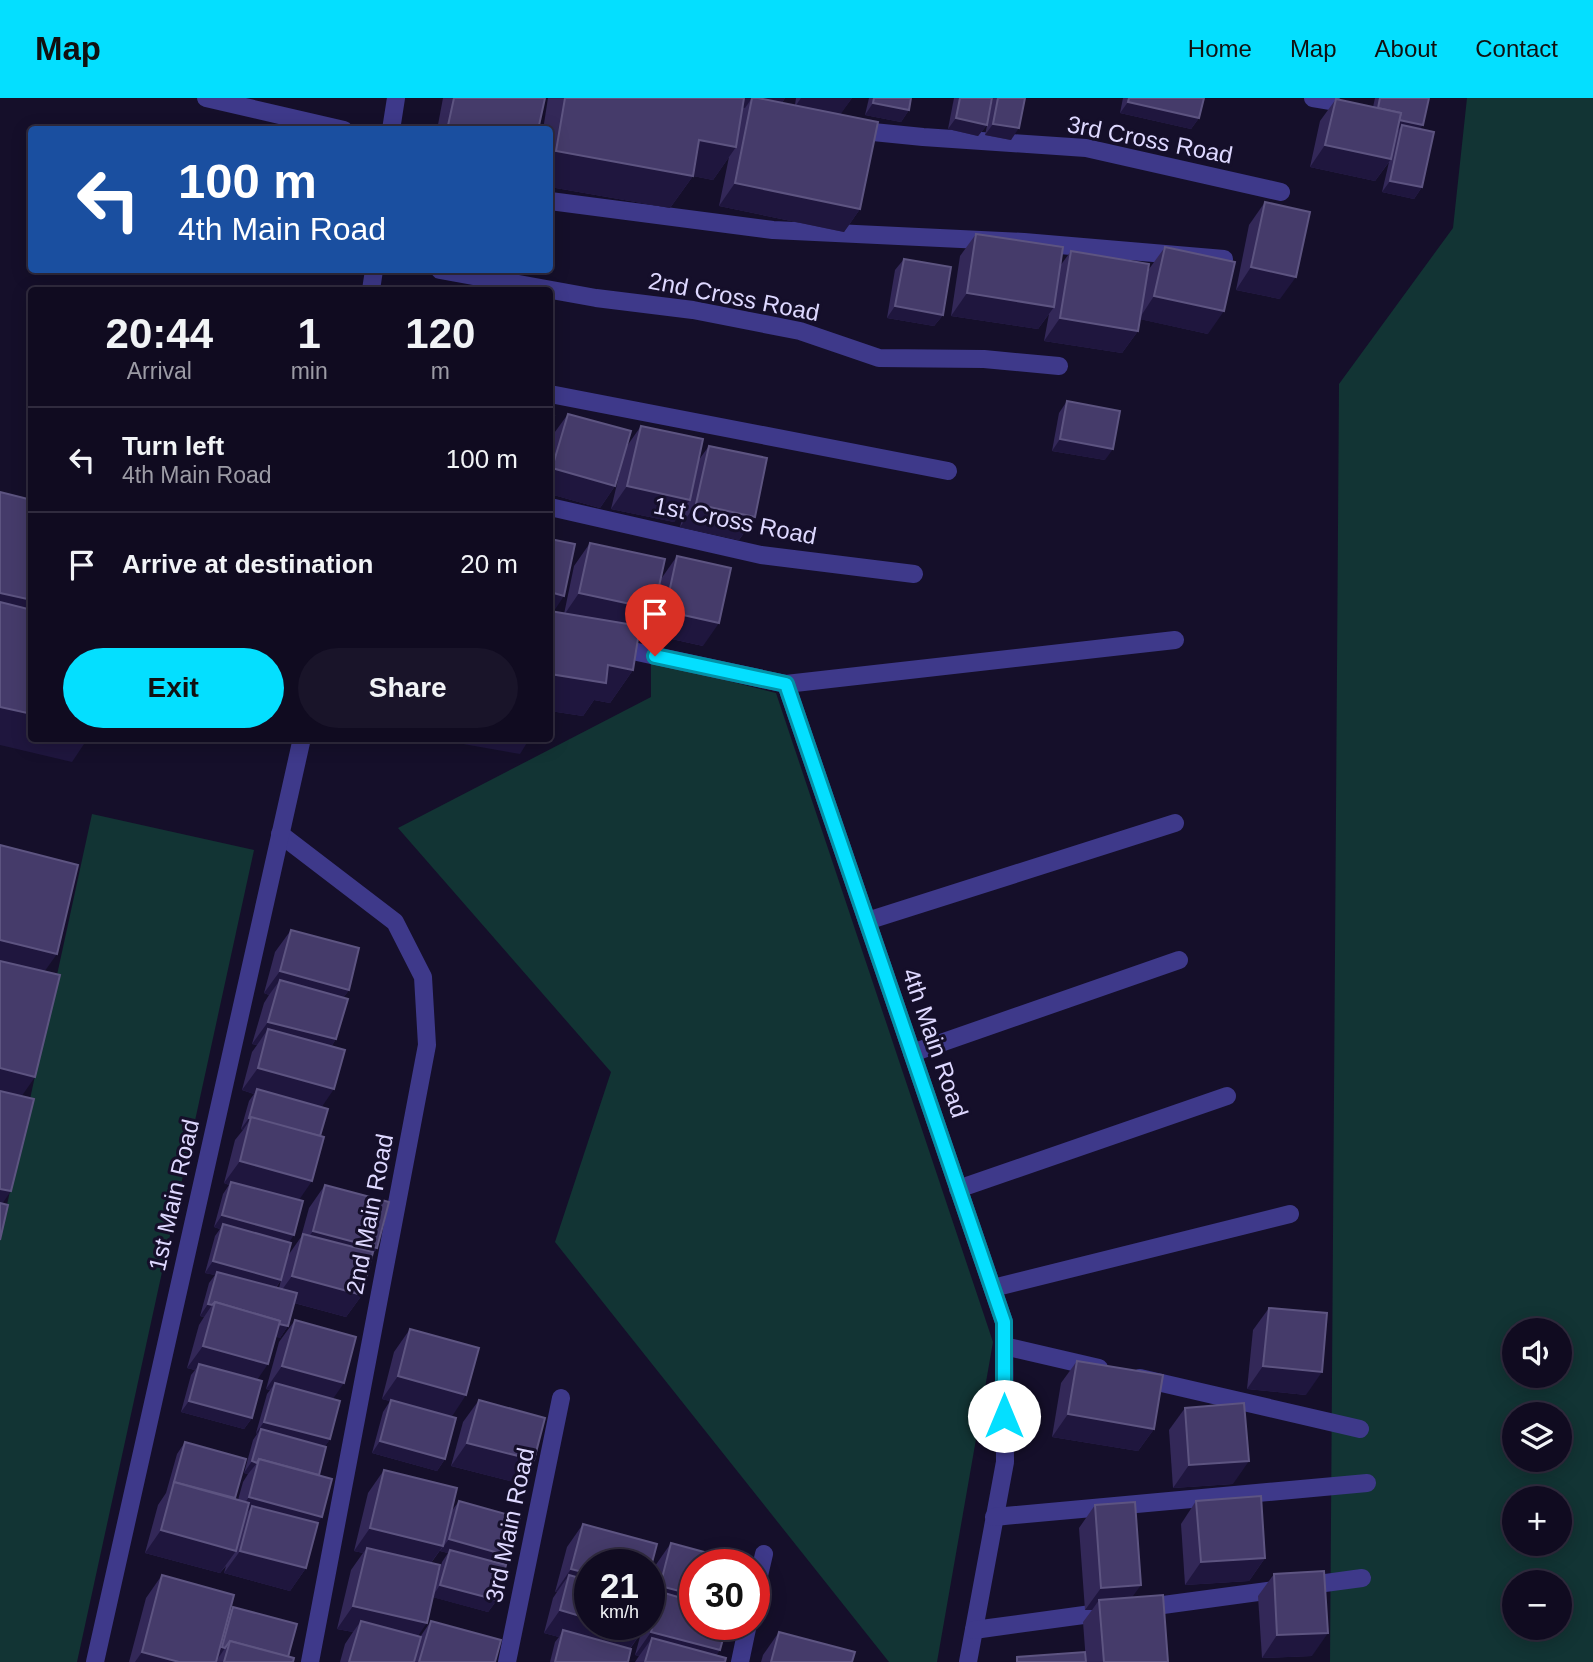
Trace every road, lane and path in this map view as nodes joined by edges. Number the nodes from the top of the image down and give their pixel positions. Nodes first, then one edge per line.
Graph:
1 (206, 98) edge
2 (396, 98) edge
3 (1313, 98) edge
4 (1331, 101) dead end
5 (327, 126) edge
6 (392, 126) edge
7 (838, 128) edge
8 (1281, 192) dead end
9 (553, 201) edge
10 (1224, 259) edge
11 (457, 273) edge
12 (535, 287) edge
13 (553, 290) edge
14 (1059, 366) dead end
15 (553, 395) edge
16 (948, 471) dead end
17 (553, 508) edge
18 (914, 574) dead end
19 (1175, 640) dead end
20 (602, 645) edge
21 (786, 684) junction
22 (301, 742) edge
23 (1175, 823) dead end
24 (280, 834) junction
25 (867, 921) junction
26 (1179, 960) dead end
27 (912, 1053) junction
28 (1227, 1096) dead end
29 (958, 1189) junction
30 (1290, 1214) dead end
31 (993, 1288) junction
32 (1004, 1346) junction
33 (561, 1398) dead end
34 (1360, 1429) dead end
35 (1367, 1483) dead end
36 (994, 1517) junction
37 (1362, 1578) dead end
38 (974, 1630) junction
39 (745, 1640) edge
40 (95, 1662) edge
41 (310, 1662) edge
42 (507, 1662) edge
43 (740, 1662) edge
44 (968, 1662) edge

1 - 5 street
2 - 6 street
3 - 4 street
7 - 8 street, 3rd Cross Road
9 - 10 street
11 - 12 street, 2nd Cross Road
13 - 14 street, 2nd Cross Road
15 - 16 street
17 - 18 street, 1st Cross Road
19 - 21 street
20 - 21 street
21 - 25 street, 4th Main Road
22 - 24 street, 1st Main Road
23 - 25 street
24 - 40 street, 1st Main Road
24 - 41 street, 2nd Main Road
25 - 27 street, 4th Main Road
26 - 27 street
27 - 29 street, 4th Main Road
28 - 29 street
29 - 31 street, 4th Main Road
30 - 31 street
31 - 32 street, 4th Main Road
32 - 34 street
32 - 36 street, 4th Main Road
33 - 42 street, 3rd Main Road
35 - 36 street
36 - 38 street, 4th Main Road
37 - 38 street
38 - 44 street, 4th Main Road
39 - 43 street

